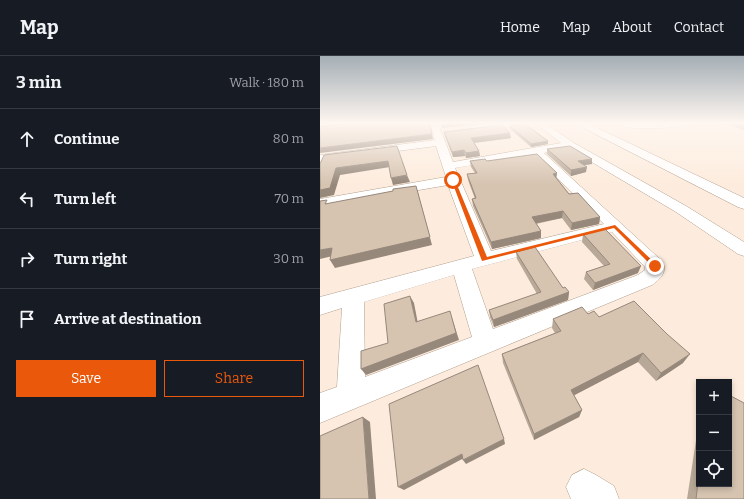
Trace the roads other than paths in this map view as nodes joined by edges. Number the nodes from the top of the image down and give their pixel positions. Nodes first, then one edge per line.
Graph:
1 (380, 144) edge
2 (442, 144) edge
3 (621, 144) edge
4 (637, 144) edge
5 (570, 145) joint
6 (536, 151) junction
7 (320, 158) edge
8 (448, 166) junction
9 (453, 180) junction
10 (744, 193) edge
11 (320, 203) edge
12 (744, 204) edge
13 (615, 226) junction
14 (744, 250) edge
15 (485, 259) junction
16 (461, 266) junction
17 (353, 297) junction
18 (320, 306) edge
19 (486, 342) junction
20 (351, 396) junction
21 (320, 408) edge

1 - 7 street
2 - 8 street
3 - 12 highway
4 - 10 highway
5 - 6 street
5 - 14 street
6 - 8 street
6 - 13 street
8 - 9 street
9 - 11 street
9 - 15 street
13 - 15 street
13 - 19 street
15 - 16 street
16 - 17 street
16 - 19 street
17 - 18 street
17 - 20 street
19 - 20 street
20 - 21 street

